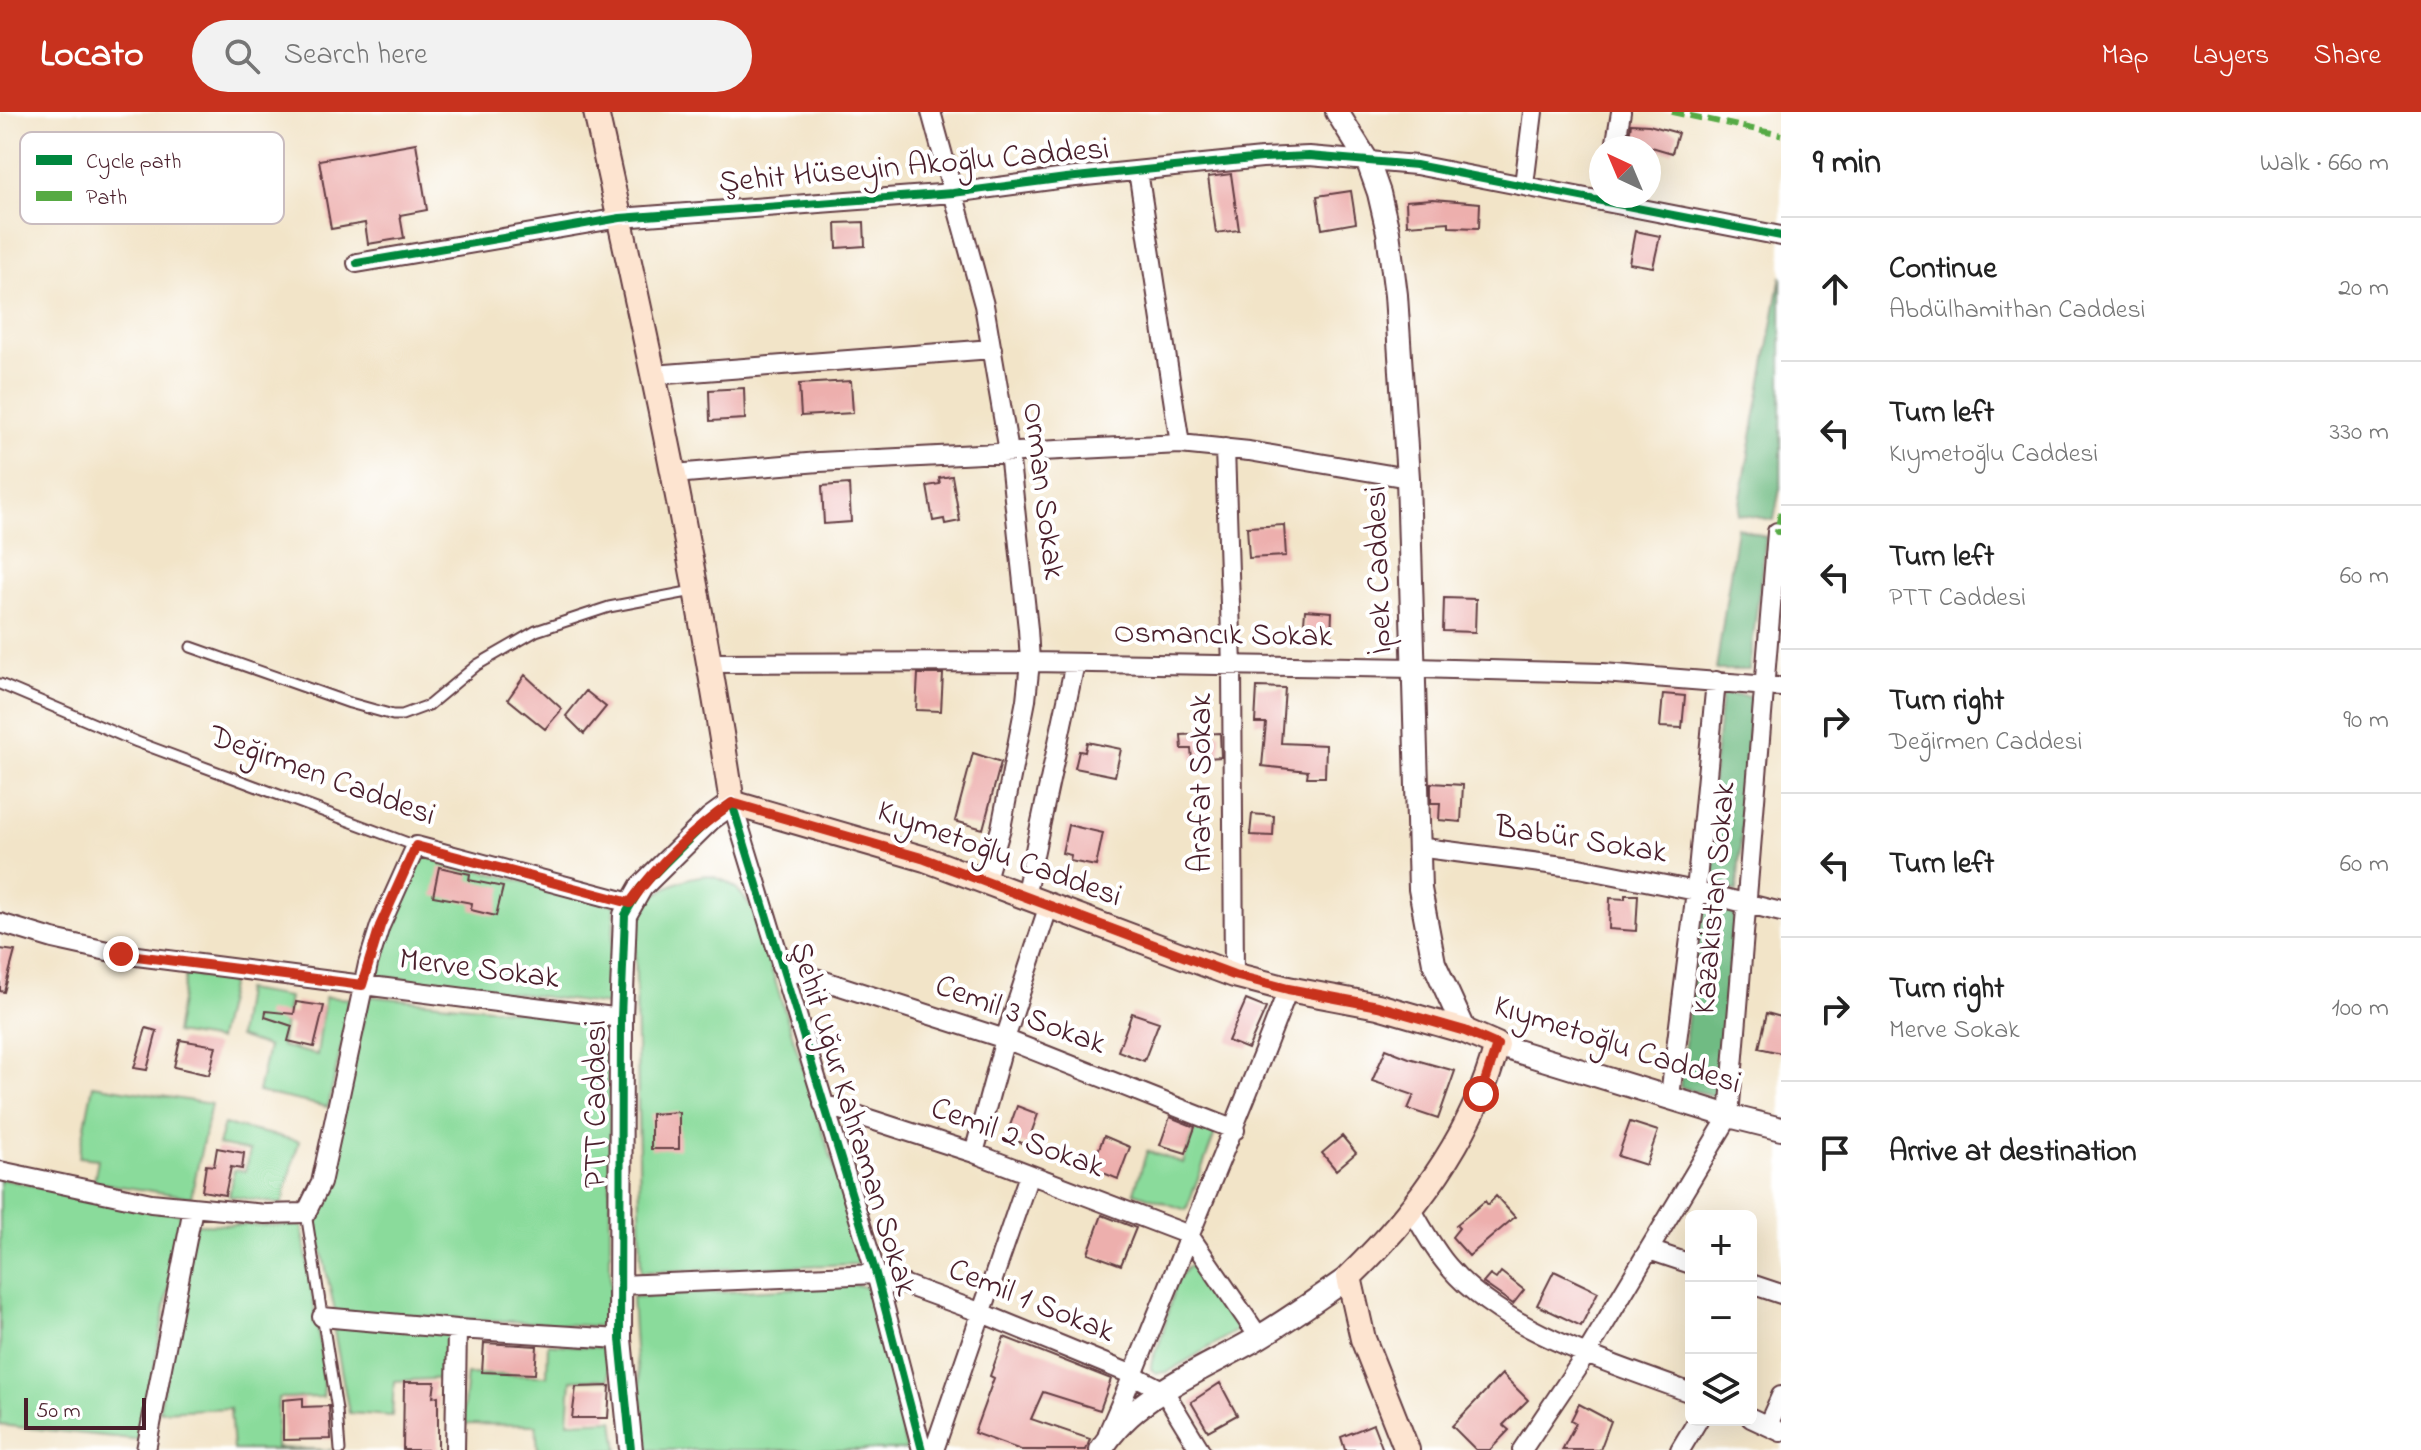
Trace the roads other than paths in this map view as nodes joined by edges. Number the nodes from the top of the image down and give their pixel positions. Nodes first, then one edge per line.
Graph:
1 (596, 112) edge
2 (931, 112) edge
3 (1337, 112) edge
4 (1533, 112) edge
5 (1621, 112) edge
6 (1617, 136) edge
7 (1368, 162) junction
8 (1138, 171) junction
9 (1524, 185) junction
10 (953, 193) junction
11 (1589, 196) edge
12 (1648, 208) edge
13 (620, 218) junction
14 (1781, 236) edge
15 (357, 263) dead end
16 (992, 349) junction
17 (653, 375) junction
18 (1180, 444) junction
19 (1225, 448) junction
20 (1009, 452) junction
21 (674, 474) junction
22 (1408, 478) junction
23 (1777, 532) dead end
24 (697, 590) junction
25 (191, 647) dead end
26 (1030, 662) junction
27 (711, 663) junction
28 (1075, 663) junction
29 (1232, 667) junction
30 (1415, 668) junction
31 (1716, 681) junction
32 (0, 684) edge
33 (1772, 686) edge
34 (732, 803) junction
35 (416, 846) junction
36 (1417, 847) junction
37 (985, 882) junction
38 (1696, 891) junction
39 (1025, 897) junction
40 (630, 903) junction
41 (1745, 904) junction
42 (1049, 905) junction
43 (1781, 912) edge
44 (0, 923) edge
45 (781, 967) junction
46 (1234, 975) junction
47 (362, 985) junction
48 (1288, 989) junction
49 (621, 1018) junction
50 (1465, 1031) junction
51 (1005, 1039) junction
52 (1497, 1045) junction
53 (1670, 1096) junction
54 (823, 1104) junction
55 (1729, 1116) junction
56 (1781, 1129) edge
57 (1235, 1130) junction
58 (974, 1153) junction
59 (0, 1171) edge
60 (1029, 1175) junction
61 (193, 1208) junction
62 (1412, 1210) junction
63 (306, 1213) junction
64 (1189, 1235) junction
65 (1649, 1250) junction
66 (1685, 1262) edge
67 (876, 1274) junction
68 (1349, 1277) junction
69 (620, 1285) junction
70 (1757, 1286) edge
71 (1781, 1294) edge
72 (982, 1313) junction
73 (322, 1317) junction
74 (457, 1329) junction
75 (1259, 1337) junction
76 (620, 1339) junction
77 (1587, 1353) junction
78 (1133, 1375) junction
79 (1164, 1391) junction
80 (1685, 1391) edge
81 (1781, 1396) edge
82 (1767, 1425) edge
83 (1694, 1426) edge
84 (1409, 1445) edge
85 (1101, 1448) edge
86 (146, 1450) edge
87 (340, 1450) edge
88 (455, 1450) edge
89 (631, 1450) edge
90 (922, 1450) edge
91 (934, 1450) edge
92 (1200, 1450) edge
93 (1522, 1450) edge
94 (1680, 1450) edge

1 - 13 main road
2 - 10 street, Orman Sokak
3 - 7 street, İpek Caddesi
4 - 9 street
5 - 6 street
7 - 8 street, Şehit Hüseyin Akoğlu Caddesi
7 - 9 street, Şehit Hüseyin Akoğlu Caddesi
7 - 22 street, İpek Caddesi
8 - 10 street, Şehit Hüseyin Akoğlu Caddesi
8 - 18 street
9 - 11 street, Şehit Hüseyin Akoğlu Caddesi
10 - 13 street, Şehit Hüseyin Akoğlu Caddesi
10 - 16 street, Orman Sokak
12 - 14 street, Şehit Hüseyin Akoğlu Caddesi
13 - 15 street, Şehit Hüseyin Akoğlu Caddesi
13 - 17 main road
16 - 17 street
16 - 20 street, Orman Sokak
17 - 21 main road
18 - 19 street
18 - 20 street
19 - 22 street
19 - 29 street, Arafat Sokak
20 - 21 street
20 - 26 street, Orman Sokak
21 - 24 main road
22 - 30 street, İpek Caddesi
23 - 33 street, Kazakistan Sokak
24 - 25 lane
24 - 27 main road
26 - 27 street, Osmancık Sokak
26 - 28 street, Osmancık Sokak
26 - 37 street, Orman Sokak
27 - 34 main road
28 - 29 street, Osmancık Sokak
28 - 39 street
29 - 30 street, Osmancık Sokak
29 - 46 street, Arafat Sokak
30 - 31 street, Osmancık Sokak
30 - 36 street, İpek Caddesi
31 - 33 street, Osmancık Sokak
31 - 38 street
32 - 35 lane, Değirmen Caddesi
33 - 41 street, Kazakistan Sokak
34 - 37 main road, Kıymetoğlu Caddesi
34 - 40 street, PTT Caddesi
34 - 45 street, Şehit Uğur Kahraman Sokak
35 - 40 street, Değirmen Caddesi
35 - 47 street
36 - 38 street, Babür Sokak
36 - 50 street, İpek Caddesi
37 - 39 main road, Kıymetoğlu Caddesi
38 - 41 street, Babür Sokak
38 - 53 street
39 - 42 main road, Kıymetoğlu Caddesi
40 - 49 street, PTT Caddesi
41 - 43 street, Babür Sokak
41 - 55 street, Kazakistan Sokak
42 - 46 main road, Kıymetoğlu Caddesi
42 - 51 street
44 - 47 street, Merve Sokak
45 - 51 street, Cemil 3 Sokak
45 - 54 street, Şehit Uğur Kahraman Sokak
46 - 48 main road, Kıymetoğlu Caddesi
47 - 49 street, Merve Sokak
47 - 63 street
48 - 50 main road, Kıymetoğlu Caddesi
48 - 57 street
49 - 69 street, PTT Caddesi
50 - 52 main road, Kıymetoğlu Caddesi
51 - 57 street, Cemil 3 Sokak
51 - 58 street
52 - 53 street, Kıymetoğlu Caddesi
52 - 62 main road
53 - 55 street, Kıymetoğlu Caddesi
54 - 58 street, Cemil 2 Sokak
54 - 67 street, Şehit Uğur Kahraman Sokak
55 - 56 street, Kıymetoğlu Caddesi
55 - 65 street, Kazakistan Sokak
57 - 64 street
58 - 60 street, Cemil 2 Sokak
59 - 61 street
60 - 64 street, Cemil 2 Sokak
60 - 72 street
61 - 63 street
61 - 86 street
62 - 68 main road
62 - 77 street
63 - 73 lane
64 - 75 street
64 - 78 street
65 - 66 street
65 - 77 street, Kazakistan Sokak
67 - 69 street, Cemil 1 Sokak
67 - 72 street, Cemil 1 Sokak
67 - 90 street, Şehit Uğur Kahraman Sokak
68 - 75 street
68 - 84 main road
69 - 76 street, PTT Caddesi
70 - 71 street
72 - 78 street, Cemil 1 Sokak
72 - 91 street
73 - 74 street
73 - 87 lane
74 - 76 street
74 - 88 street
75 - 79 street
76 - 89 street, PTT Caddesi
77 - 80 street
77 - 93 street, Kazakistan Sokak
78 - 79 street, Cemil 1 Sokak
78 - 85 street
79 - 85 street
79 - 92 street
81 - 82 street
83 - 94 street

